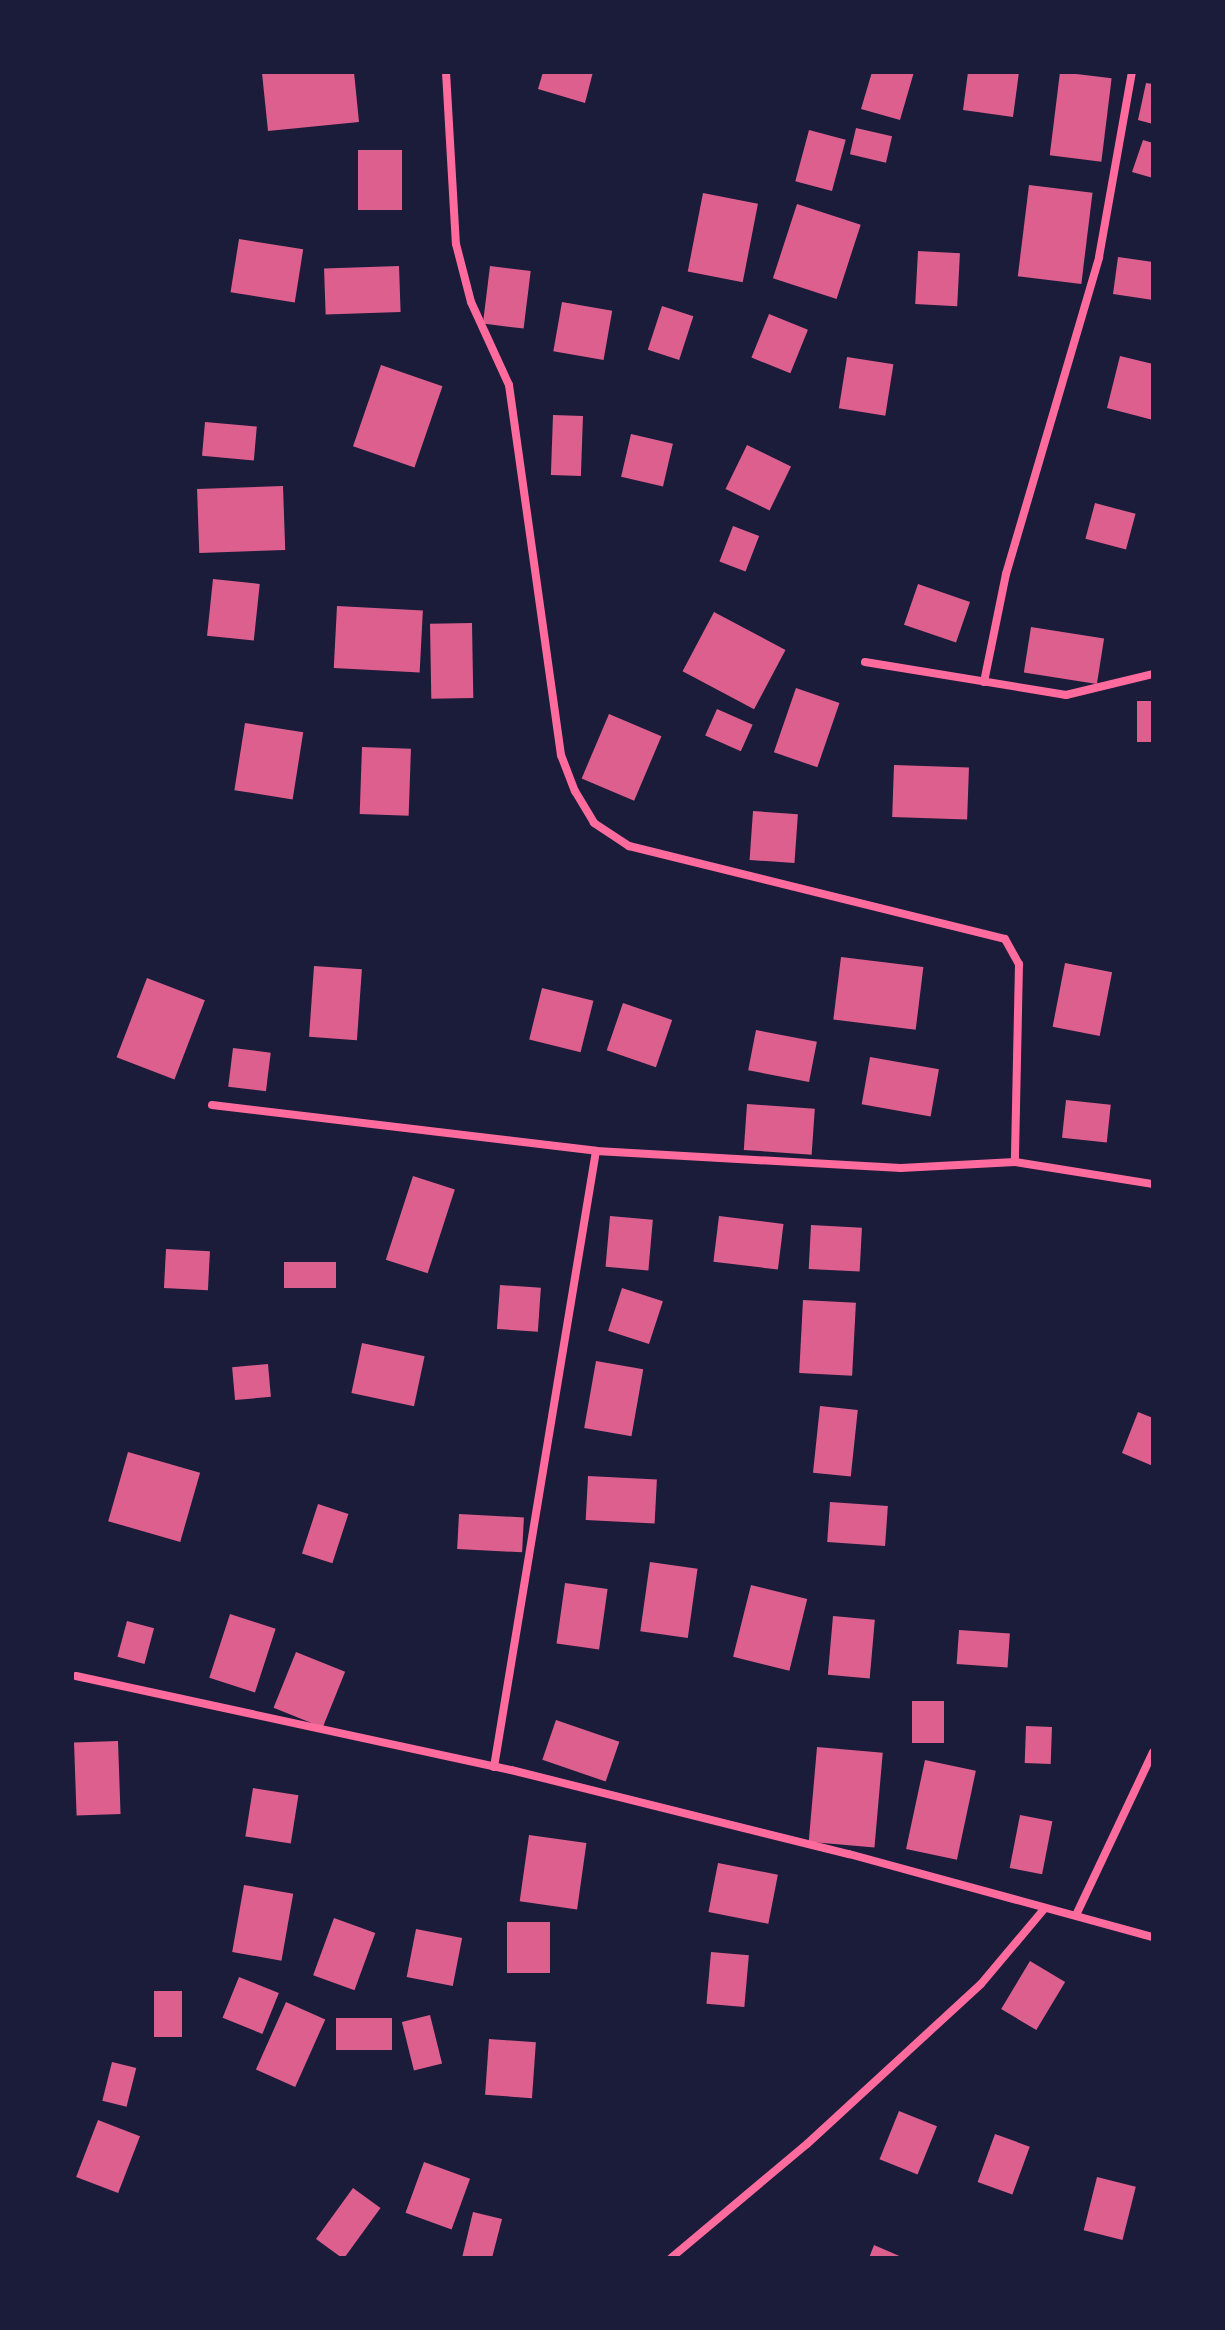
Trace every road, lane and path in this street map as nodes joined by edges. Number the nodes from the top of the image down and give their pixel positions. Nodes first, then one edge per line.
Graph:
1 (446, 72) edge
2 (1132, 72) edge
3 (865, 662) dead end
4 (1153, 674) edge
5 (984, 682) junction
6 (212, 1105) dead end
7 (596, 1151) junction
8 (1015, 1162) junction
9 (1153, 1184) edge
10 (76, 1676) dead end
11 (1153, 1752) edge
12 (494, 1767) junction
13 (1045, 1908) junction
14 (1077, 1913) junction
15 (1153, 1937) edge
16 (671, 2258) edge

1 - 8 street
2 - 5 street
3 - 5 street
4 - 5 street
6 - 7 street
7 - 8 street
7 - 12 street
8 - 9 street
10 - 12 street
11 - 14 street
12 - 13 street
13 - 14 street
13 - 16 street
14 - 15 street

